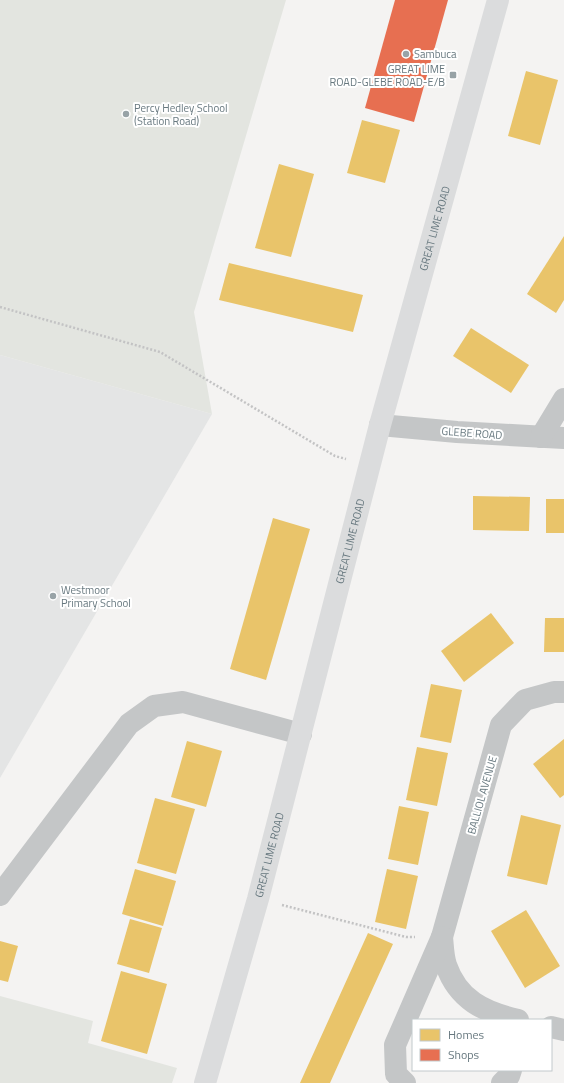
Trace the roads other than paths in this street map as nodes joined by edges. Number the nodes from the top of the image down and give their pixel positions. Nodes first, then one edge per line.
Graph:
1 (498, 0) edge
2 (564, 399) edge
3 (380, 425) junction
4 (541, 437) junction
5 (564, 438) edge
6 (564, 692) edge
7 (301, 734) junction
8 (0, 895) edge
9 (442, 937) junction
10 (514, 1019) edge
11 (552, 1027) edge
12 (564, 1030) edge
13 (511, 1071) edge
14 (205, 1083) edge
15 (405, 1083) edge
16 (502, 1083) edge

1 - 3 main road, GREAT LIME ROAD
2 - 4 street
3 - 4 street, GLEBE ROAD
3 - 7 main road, GREAT LIME ROAD
4 - 5 street, GLEBE ROAD
6 - 9 street, BALLIOL AVENUE
7 - 8 street
7 - 14 main road, GREAT LIME ROAD
9 - 10 street, BALLIOL AVENUE
9 - 15 street, BALLIOL AVENUE
11 - 12 street
13 - 16 street

